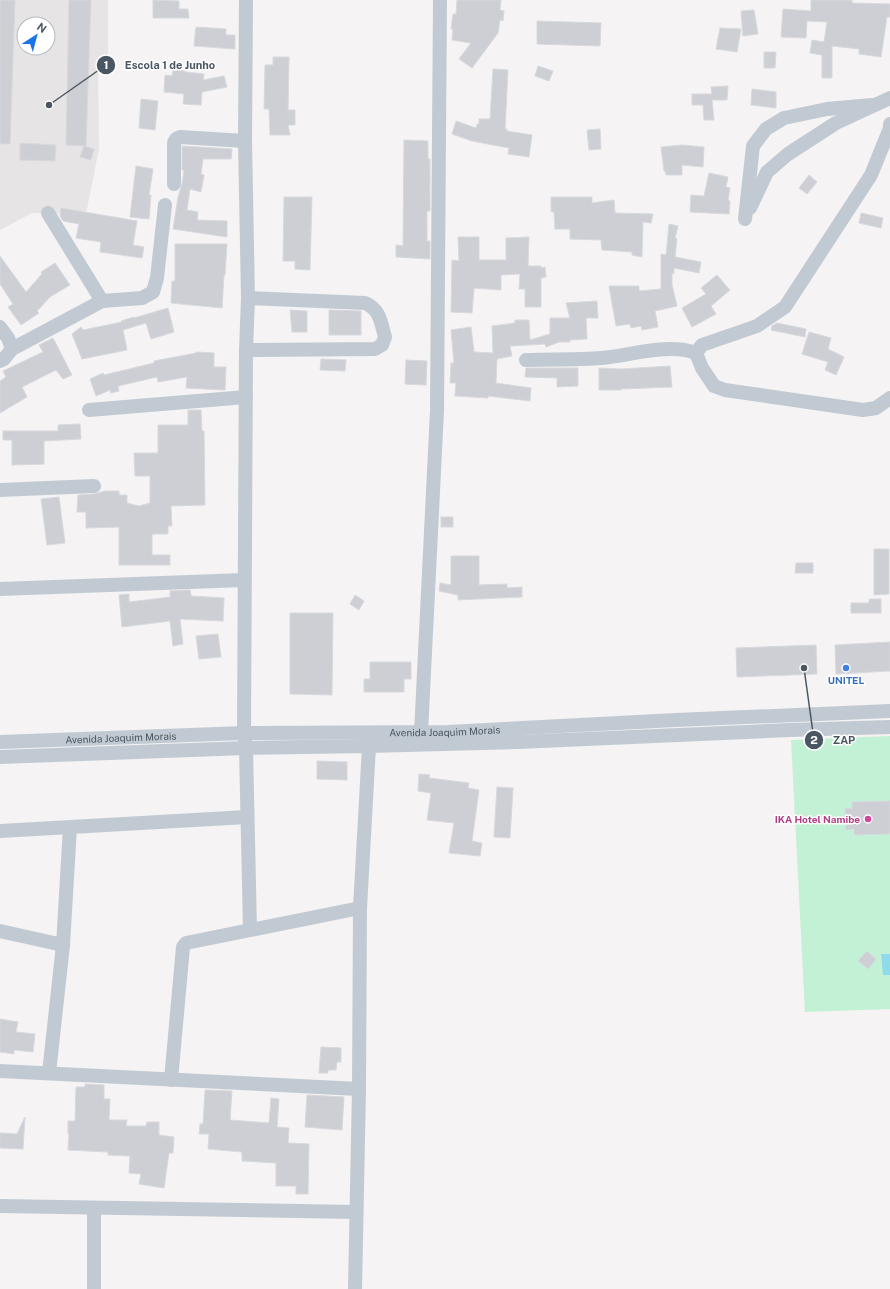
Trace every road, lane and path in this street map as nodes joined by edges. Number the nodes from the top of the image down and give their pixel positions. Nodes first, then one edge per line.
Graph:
1 (246, 0) edge
2 (440, 0) edge
3 (890, 98) edge
4 (872, 105) junction
5 (890, 124) edge
6 (246, 141) junction
7 (174, 184) dead end
8 (165, 205) dead end
9 (48, 213) dead end
10 (248, 298) junction
11 (102, 301) junction
12 (0, 327) edge
13 (12, 349) junction
14 (246, 350) junction
15 (696, 353) junction
16 (526, 360) dead end
17 (0, 361) edge
18 (246, 397) junction
19 (890, 398) edge
20 (89, 410) dead end
21 (94, 486) dead end
22 (0, 490) edge
23 (244, 580) junction
24 (0, 589) edge
25 (890, 711) edge
26 (890, 727) edge
27 (244, 733) junction
28 (421, 733) junction
29 (0, 742) edge
30 (369, 746) junction
31 (246, 748) junction
32 (0, 757) edge
33 (247, 818) junction
34 (70, 827) junction
35 (0, 831) edge
36 (360, 908) junction
37 (250, 930) junction
38 (0, 931) edge
39 (63, 946) junction
40 (0, 1071) edge
41 (49, 1073) junction
42 (171, 1080) junction
43 (359, 1089) junction
44 (0, 1206) edge
45 (94, 1208) junction
46 (356, 1212) junction
47 (94, 1289) edge
48 (355, 1289) edge

1 - 6 street
2 - 28 street
3 - 4 street
4 - 4 street
5 - 15 street
6 - 7 street
6 - 10 street
8 - 11 street
9 - 11 street
10 - 14 street
10 - 14 street
11 - 13 street
12 - 13 street
13 - 17 street
14 - 18 street
15 - 16 street
15 - 19 street
18 - 20 street
18 - 23 street
21 - 22 street
23 - 24 street
23 - 27 street
25 - 28 street, Avenida Joaquim Morais
26 - 30 street, Avenida Joaquim Morais
27 - 28 street, Avenida Joaquim Morais
27 - 29 street, Avenida Joaquim Morais
27 - 31 street
30 - 31 street, Avenida Joaquim Morais
30 - 36 street
31 - 32 street, Avenida Joaquim Morais
31 - 33 street
33 - 34 street
33 - 37 street
34 - 35 street
34 - 39 street
36 - 37 street
36 - 43 street
37 - 42 street
38 - 39 street
39 - 41 street
40 - 41 street
41 - 42 street
42 - 43 street
43 - 46 street
44 - 45 street
45 - 46 street
45 - 47 street
46 - 48 street

